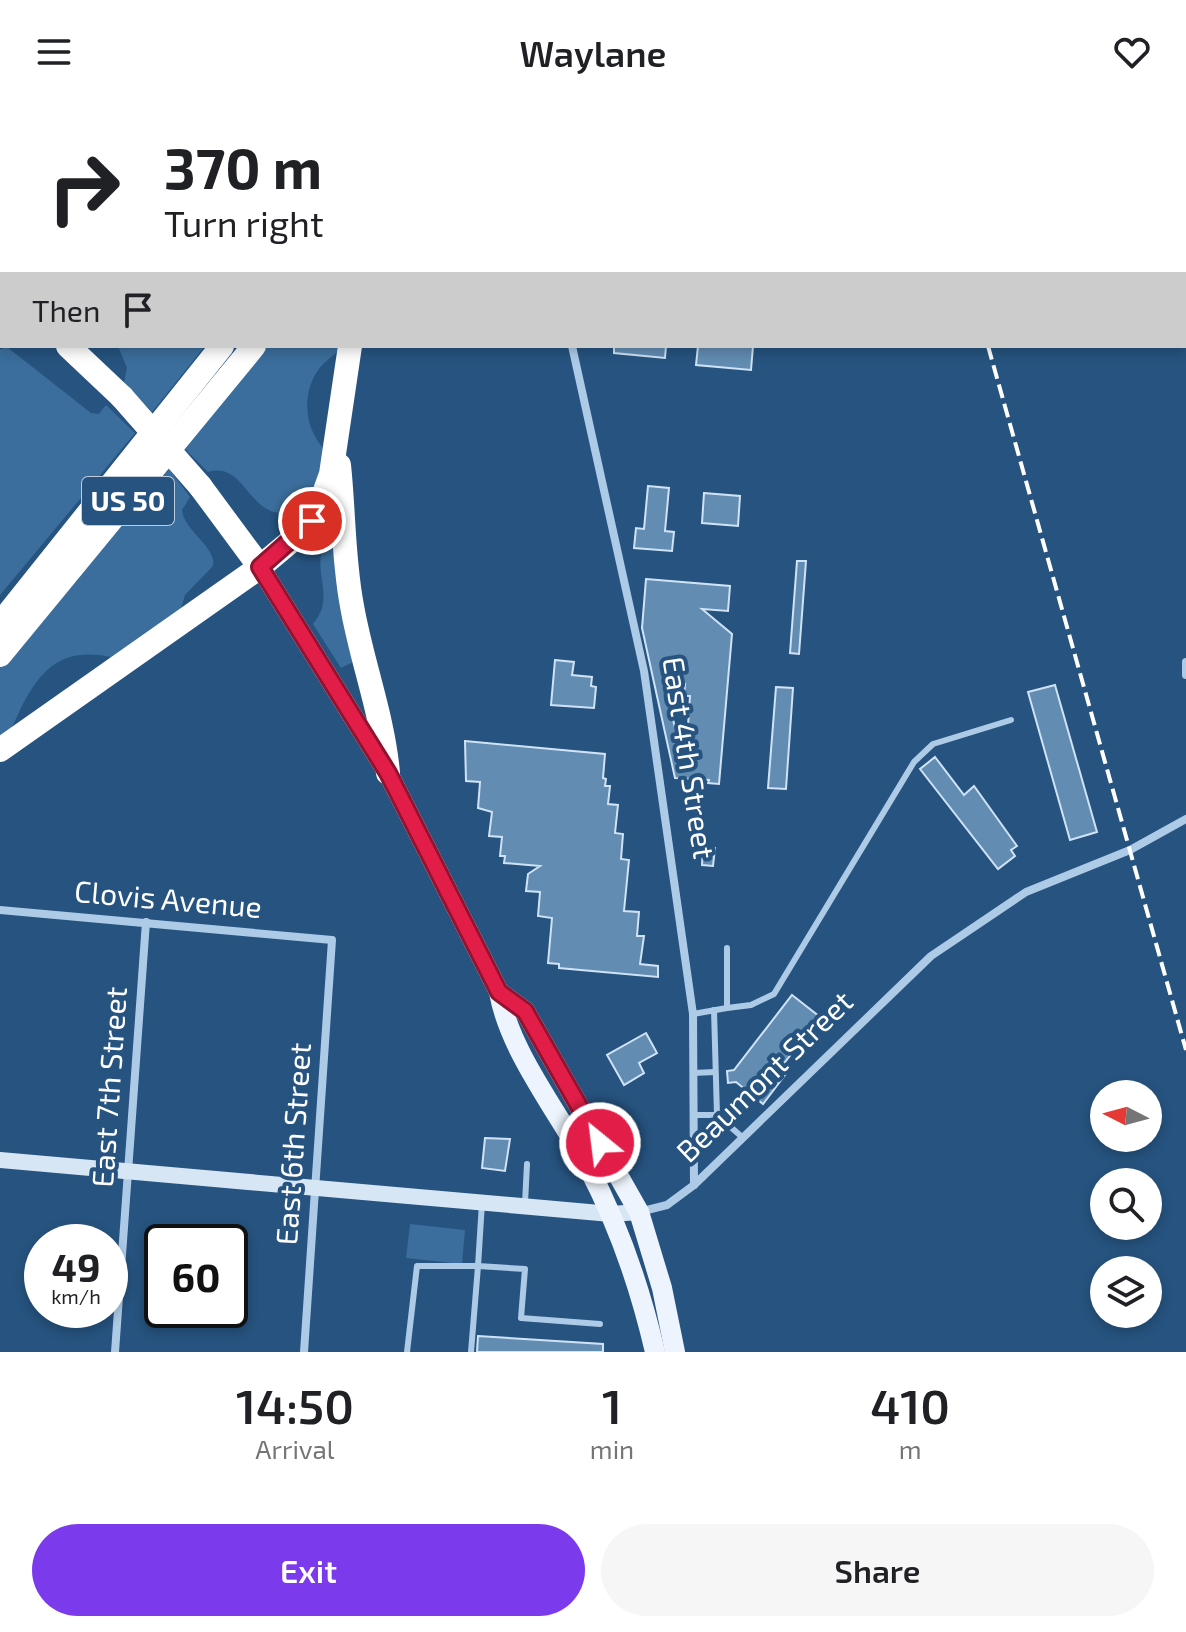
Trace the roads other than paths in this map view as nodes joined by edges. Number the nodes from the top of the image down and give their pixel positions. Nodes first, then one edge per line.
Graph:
1 (70, 348) edge
2 (220, 348) edge
3 (252, 348) edge
4 (350, 348) edge
5 (572, 348) edge
6 (336, 443) junction
7 (260, 567) junction
8 (0, 624) edge
9 (0, 655) edge
10 (1011, 720) dead end
11 (0, 750) edge
12 (388, 773) junction
13 (1186, 819) edge
14 (0, 910) edge
15 (146, 922) junction
16 (332, 940) joint
17 (727, 948) dead end
18 (499, 992) junction
19 (727, 1008) junction
20 (714, 1010) junction
21 (693, 1014) junction
22 (715, 1072) junction
23 (693, 1073) junction
24 (693, 1115) junction
25 (717, 1115) junction
26 (742, 1137) junction
27 (0, 1160) edge
28 (527, 1164) dead end
29 (128, 1169) junction
30 (694, 1185) junction
31 (316, 1189) junction
32 (482, 1203) junction
33 (525, 1207) junction
34 (639, 1212) junction
35 (611, 1214) junction
36 (478, 1266) junction
37 (600, 1324) dead end
38 (115, 1352) edge
39 (304, 1352) edge
40 (407, 1352) edge
41 (471, 1352) edge
42 (655, 1352) edge
43 (675, 1352) edge

1 - 7 highway, bridge
2 - 8 highway, US 50
3 - 9 highway, US 50
4 - 6 highway
5 - 21 street, East 4th Street
6 - 7 highway
6 - 12 highway
7 - 11 highway
7 - 12 main road
10 - 19 lane
12 - 18 main road
13 - 26 street, Beaumont Street
14 - 15 street, Clovis Avenue
15 - 16 street, Clovis Avenue
15 - 29 street, East 7th Street
16 - 31 street, East 6th Street
17 - 19 lane
18 - 34 main road
18 - 35 main road
19 - 20 lane
20 - 21 lane
20 - 22 lane
21 - 23 street, East 4th Street
22 - 23 lane
22 - 25 lane
23 - 24 street, East 4th Street
24 - 25 lane
24 - 30 street, East 4th Street
25 - 26 lane
26 - 30 street, Beaumont Street
27 - 29 street, Beaumont Street
28 - 33 lane
29 - 31 street, Beaumont Street
29 - 38 street, East 7th Street
30 - 34 street, Beaumont Street
31 - 32 street, Beaumont Street
31 - 39 street, East 6th Street
32 - 33 street, Beaumont Street
32 - 36 lane
33 - 35 street, Beaumont Street
34 - 35 street, Beaumont Street
34 - 43 main road
35 - 42 main road
36 - 37 lane
36 - 40 lane
36 - 41 lane

